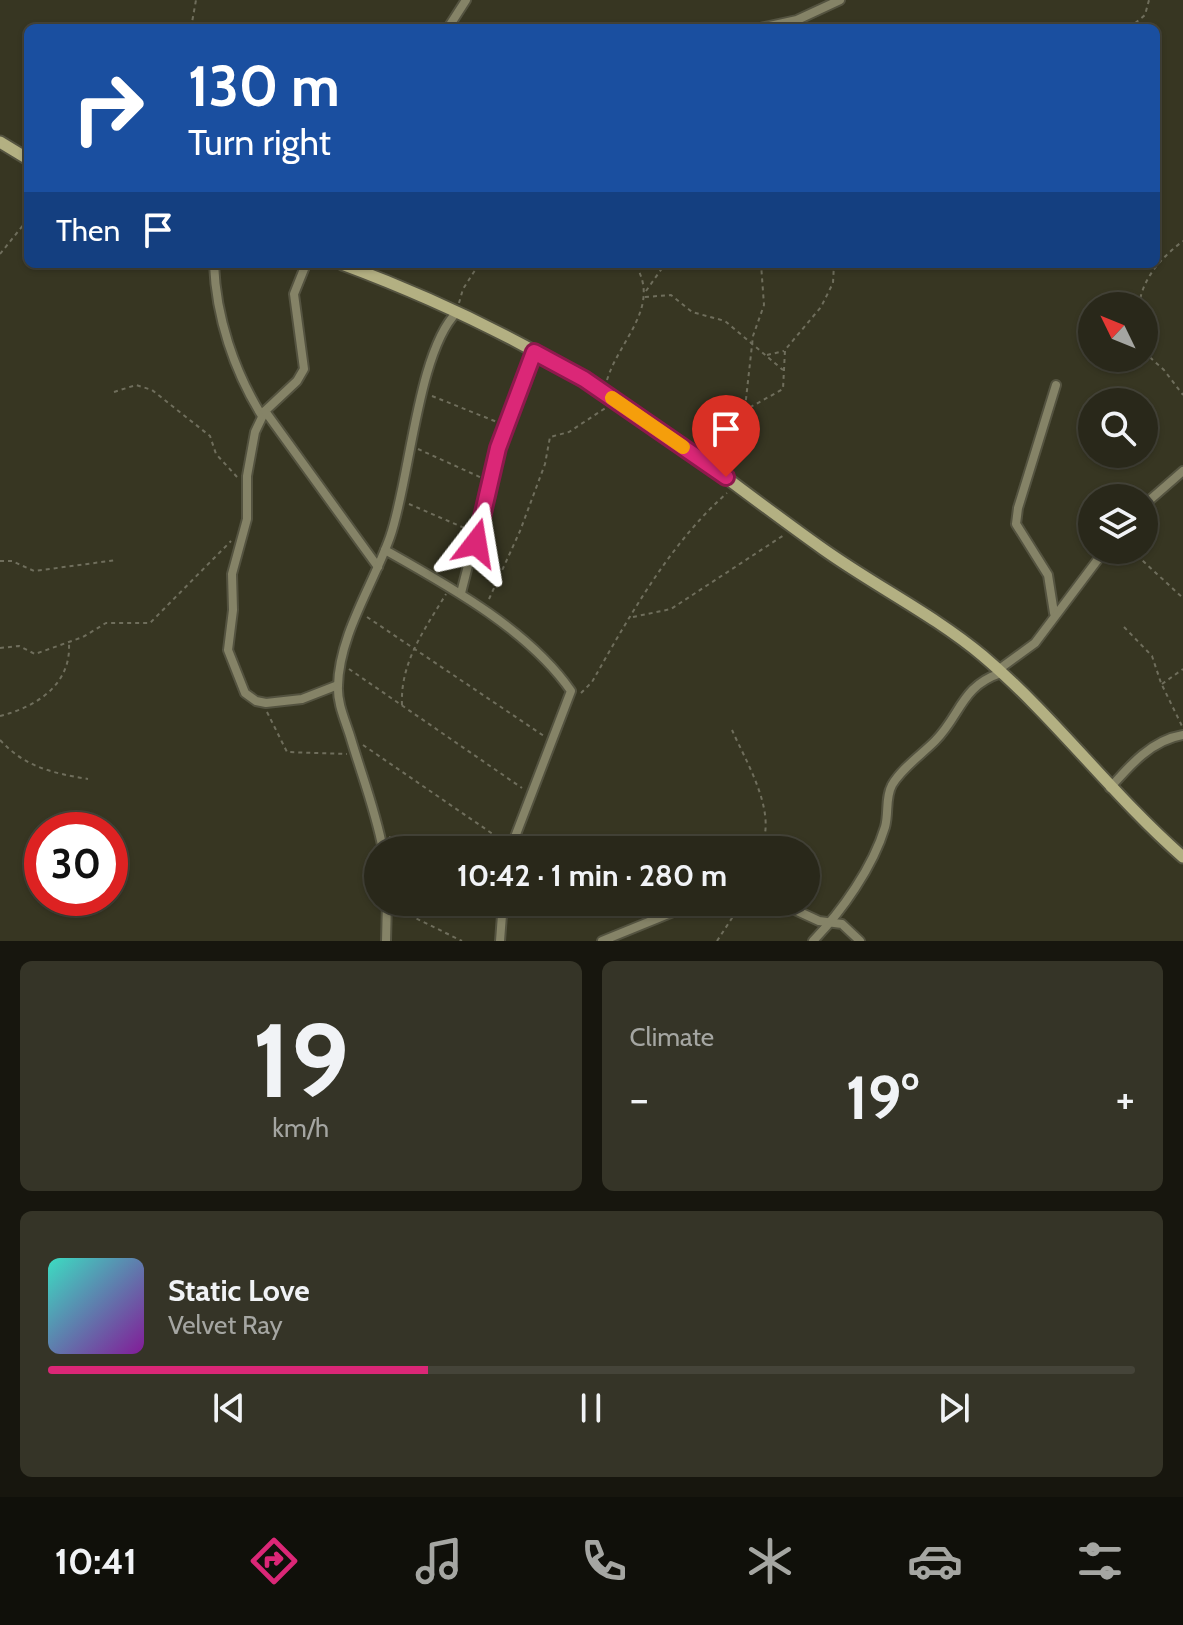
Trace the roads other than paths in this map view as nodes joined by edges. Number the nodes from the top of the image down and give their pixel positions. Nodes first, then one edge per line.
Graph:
1 (466, 0) edge
2 (840, 0) edge
3 (451, 24) edge
4 (778, 24) edge
5 (0, 142) edge
6 (24, 157) edge
7 (214, 268) edge
8 (304, 268) edge
9 (354, 268) edge
10 (457, 312) junction
11 (534, 352) junction
12 (1056, 385) dead end
13 (263, 414) junction
14 (1183, 471) edge
15 (1158, 493) edge
16 (385, 550) junction
17 (1094, 564) edge
18 (378, 567) junction
19 (461, 593) junction
20 (1054, 613) junction
21 (1000, 671) junction
22 (338, 685) junction
23 (1183, 735) edge
24 (1110, 789) junction
25 (381, 836) edge
26 (514, 836) edge
27 (1183, 857) edge
28 (387, 916) edge
29 (502, 916) edge
30 (832, 920) junction
31 (386, 941) edge
32 (500, 941) edge
33 (602, 941) edge
34 (813, 941) edge
35 (860, 941) edge

1 - 3 street
2 - 4 street
5 - 6 street
7 - 13 street
8 - 13 street
9 - 10 street
10 - 11 street
10 - 16 street
11 - 19 street
11 - 21 street
12 - 20 street
13 - 18 street
13 - 22 street
14 - 15 street
16 - 18 street
16 - 19 street
17 - 20 street
18 - 22 street
19 - 26 street
20 - 21 street
21 - 24 street
21 - 30 street
22 - 25 street
23 - 24 street
24 - 27 street
28 - 31 street
29 - 32 street
30 - 33 street
30 - 34 street
30 - 35 street

